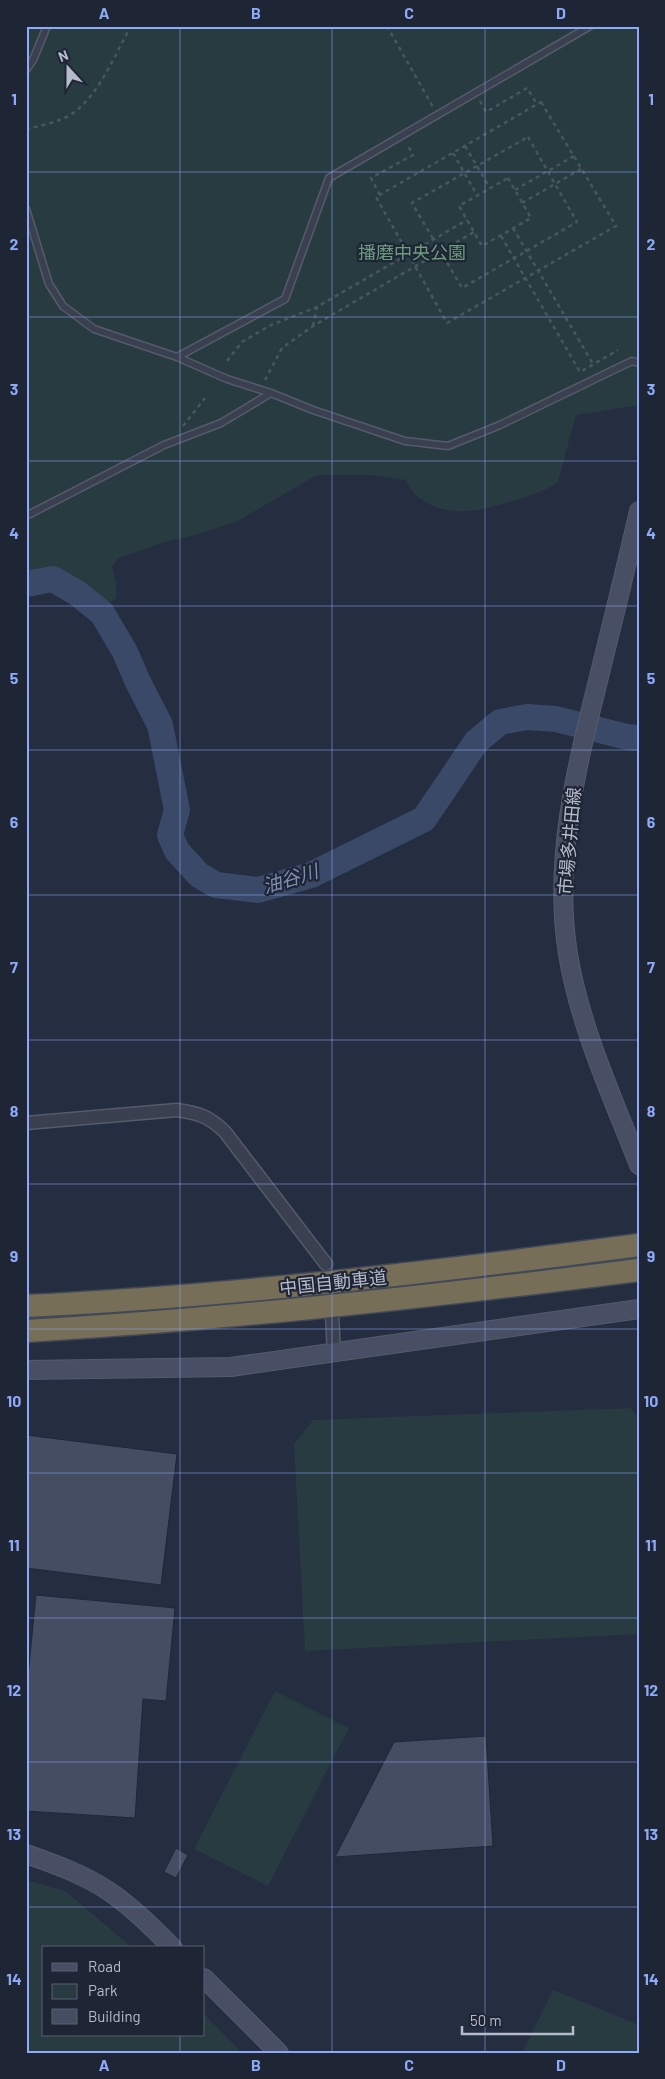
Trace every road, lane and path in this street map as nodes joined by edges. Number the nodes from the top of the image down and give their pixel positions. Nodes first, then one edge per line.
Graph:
1 (47, 26) edge
2 (131, 26) edge
3 (387, 26) edge
4 (590, 26) edge
5 (26, 70) edge
6 (537, 104) junction
7 (486, 112) dead end
8 (437, 114) junction
9 (26, 129) edge
10 (464, 146) junction
11 (452, 153) junction
12 (413, 155) dead end
13 (574, 156) junction
14 (477, 166) junction
15 (581, 169) junction
16 (548, 171) junction
17 (464, 173) junction
18 (555, 184) junction
19 (490, 188) junction
20 (515, 190) junction
21 (380, 195) junction
22 (477, 195) junction
23 (522, 203) junction
24 (26, 209) edge
25 (467, 220) junction
26 (513, 228) junction
27 (474, 232) junction
28 (501, 235) junction
29 (434, 239) junction
30 (526, 251) junction
31 (441, 252) junction
32 (408, 254) junction
33 (514, 258) junction
34 (415, 267) junction
35 (538, 271) junction
36 (526, 278) junction
37 (317, 307) junction
38 (313, 326) junction
39 (618, 350) dead end
40 (177, 357) junction
41 (227, 362) dead end
42 (639, 363) edge
43 (593, 364) junction
44 (260, 390) junction
45 (270, 393) junction
46 (205, 398) dead end
47 (164, 445) junction
48 (639, 511) edge
49 (26, 516) edge
50 (26, 1123) edge
51 (639, 1165) edge
52 (639, 1245) edge
53 (326, 1264) dead end
54 (639, 1270) edge
55 (26, 1306) edge
56 (639, 1309) edge
57 (332, 1314) dead end
58 (26, 1331) edge
59 (334, 1353) junction
60 (26, 1370) edge
61 (26, 1854) edge
62 (171, 1946) edge
63 (205, 1979) edge
64 (279, 2053) edge

1 - 5 lane
2 - 9 path
3 - 8 path
4 - 8 lane
6 - 7 path
6 - 10 path
6 - 13 path
8 - 40 lane
10 - 11 path
10 - 14 path
11 - 17 path
11 - 21 path
12 - 21 path
13 - 15 path
13 - 16 path
14 - 16 path
14 - 17 path
14 - 19 path
15 - 18 path
15 - 35 path
16 - 18 path
16 - 20 path
17 - 22 path
17 - 29 path
18 - 23 path
18 - 30 path
19 - 20 path
19 - 22 path
20 - 23 path
21 - 32 path
22 - 25 path
23 - 26 path
24 - 40 lane
25 - 27 path
25 - 29 path
26 - 28 path
26 - 30 path
27 - 28 path
27 - 31 path
28 - 33 path
29 - 31 path
29 - 32 path
30 - 33 path
30 - 35 path
31 - 33 path
31 - 34 path
32 - 34 path
32 - 37 path
33 - 36 path
34 - 36 path
34 - 38 path
35 - 36 path
35 - 43 path
36 - 43 path
37 - 38 path
37 - 41 path
38 - 44 path
39 - 43 path
40 - 44 lane
42 - 45 lane
44 - 45 lane
45 - 47 lane
46 - 47 path
47 - 49 lane
48 - 51 street, 市場多井田線
50 - 53 street
52 - 55 highway, 中国自動車道
54 - 58 highway, 中国自動車道
56 - 59 street
57 - 59 street
59 - 60 street
61 - 62 street
63 - 64 street

